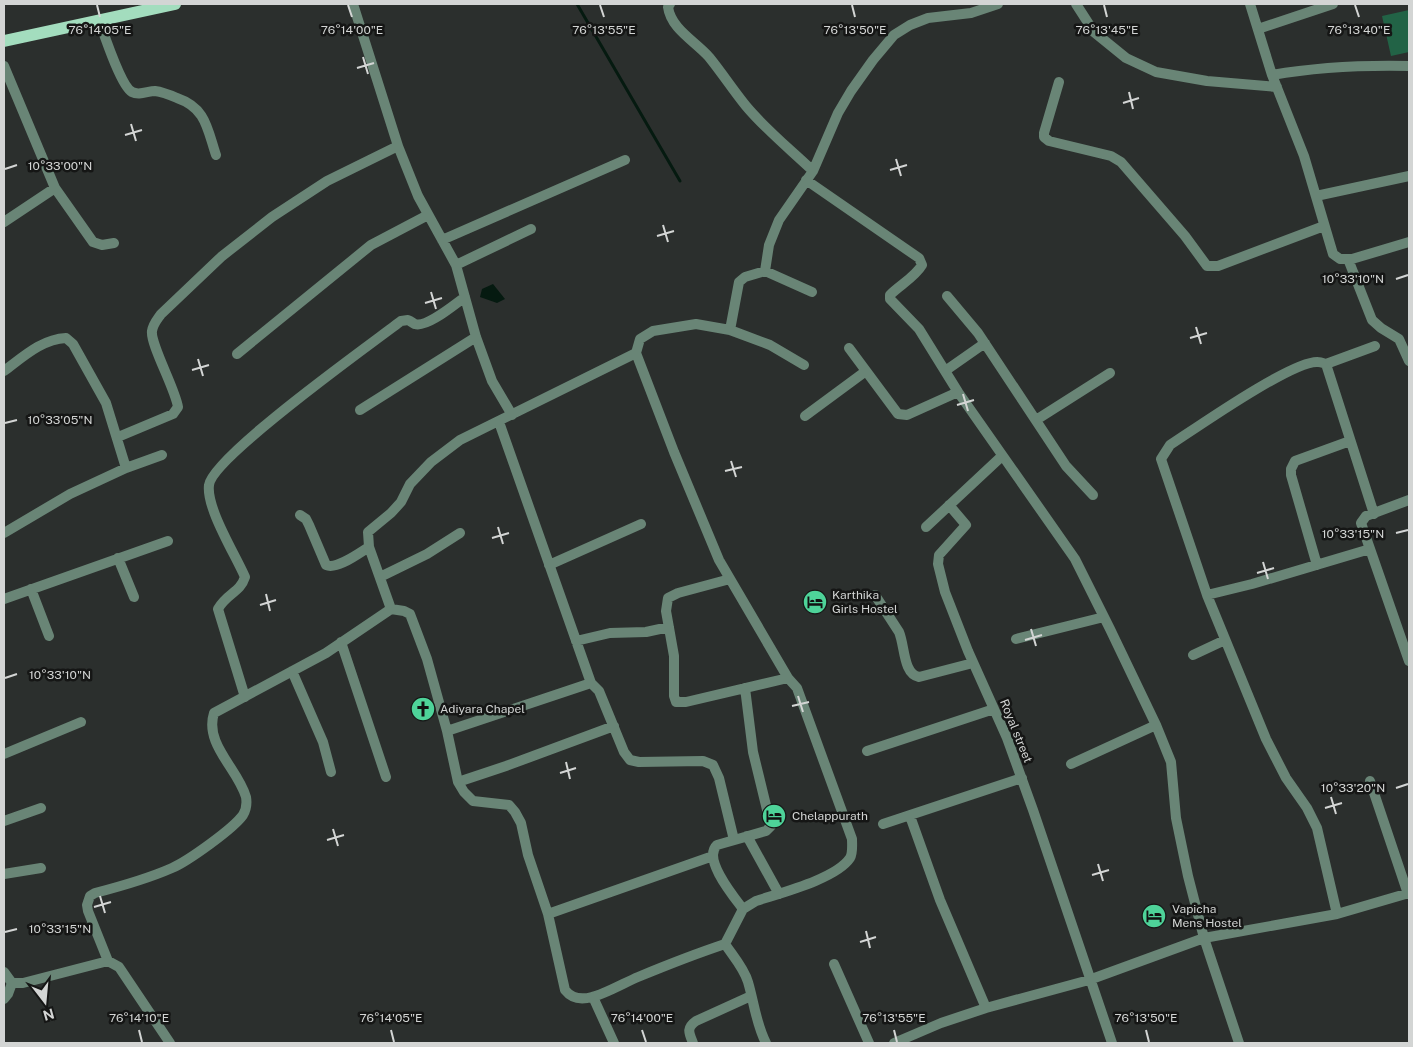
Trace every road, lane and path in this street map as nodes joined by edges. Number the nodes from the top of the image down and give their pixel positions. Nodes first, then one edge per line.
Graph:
1 (175, 4) edge
2 (353, 4) edge
3 (670, 4) edge
4 (998, 4) edge
5 (1076, 4) edge
6 (1250, 4) edge
7 (1333, 4) edge
8 (971, 8) edge
9 (98, 20) junction
10 (1258, 29) junction
11 (4, 41) edge
12 (4, 66) edge
13 (1409, 66) edge
14 (1272, 75) junction
15 (1060, 82) dead end
16 (1277, 87) junction
17 (398, 146) junction
18 (216, 155) dead end
19 (625, 160) dead end
20 (813, 171) junction
21 (1409, 176) edge
22 (806, 180) junction
23 (55, 188) junction
24 (1316, 196) junction
25 (428, 215) junction
26 (4, 222) edge
27 (1324, 226) junction
28 (531, 229) dead end
29 (442, 240) junction
30 (1409, 242) edge
31 (114, 243) dead end
32 (1348, 259) junction
33 (456, 265) junction
34 (765, 271) junction
35 (812, 292) dead end
36 (947, 296) dead end
37 (465, 297) junction
38 (730, 330) junction
39 (476, 337) junction
40 (985, 343) junction
41 (1375, 346) dead end
42 (850, 348) dead end
43 (636, 353) junction
44 (238, 354) dead end
45 (1409, 361) edge
46 (1326, 364) junction
47 (804, 365) dead end
48 (4, 371) edge
49 (866, 371) junction
50 (945, 371) junction
51 (1110, 373) dead end
52 (958, 392) junction
53 (360, 410) dead end
54 (512, 415) junction
55 (805, 416) dead end
56 (1036, 420) junction
57 (499, 422) junction
58 (118, 437) junction
59 (1350, 441) junction
60 (162, 455) dead end
61 (1002, 456) junction
62 (126, 468) junction
63 (1093, 495) dead end
64 (1409, 500) edge
65 (950, 505) junction
66 (1374, 514) junction
67 (300, 515) dead end
68 (641, 524) dead end
69 (926, 527) dead end
70 (4, 533) edge
71 (460, 533) dead end
72 (168, 541) dead end
73 (369, 547) junction
74 (1370, 549) junction
75 (118, 558) junction
76 (549, 565) junction
77 (1317, 565) junction
78 (380, 577) junction
79 (730, 579) junction
80 (31, 588) junction
81 (875, 595) dead end
82 (1207, 595) junction
83 (134, 597) dead end
84 (4, 599) edge
85 (391, 609) junction
86 (1104, 617) junction
87 (669, 627) junction
88 (49, 636) dead end
89 (1016, 639) dead end
90 (1225, 640) junction
91 (576, 641) junction
92 (341, 642) junction
93 (1193, 655) dead end
94 (1409, 661) edge
95 (973, 662) junction
96 (292, 671) junction
97 (788, 678) junction
98 (591, 683) junction
99 (745, 688) junction
100 (245, 697) junction
101 (994, 709) junction
102 (81, 722) dead end
103 (1156, 725) junction
104 (614, 726) junction
105 (447, 731) junction
106 (867, 751) dead end
107 (4, 754) edge
108 (1071, 764) dead end
109 (331, 772) dead end
110 (386, 777) dead end
111 (1022, 778) junction
112 (1370, 781) dead end
113 (458, 782) junction
114 (41, 808) dead end
115 (910, 816) junction
116 (4, 821) edge
117 (883, 824) dead end
118 (747, 836) junction
119 (734, 840) junction
120 (713, 856) junction
121 (41, 868) dead end
122 (4, 874) edge
123 (779, 894) junction
124 (1408, 894) edge
125 (743, 909) junction
126 (548, 914) junction
127 (1337, 914) junction
128 (1204, 938) junction
129 (725, 944) junction
130 (108, 962) junction
131 (834, 964) dead end
132 (4, 972) edge
133 (1090, 980) junction
134 (12, 983) junction
135 (751, 996) junction
136 (593, 997) junction
137 (4, 999) edge
138 (986, 1008) junction
139 (763, 1042) edge
140 (170, 1043) edge
141 (614, 1043) edge
142 (693, 1043) edge
143 (869, 1043) edge
144 (894, 1043) edge
145 (1112, 1043) edge
146 (1240, 1043) edge

1 - 9 main road
2 - 17 street
3 - 20 street
4 - 8 street
5 - 16 street
6 - 10 street
7 - 10 street
8 - 20 street
9 - 11 main road
9 - 18 street
10 - 14 street
12 - 23 street
13 - 14 street
14 - 16 street
15 - 27 street
16 - 24 street
17 - 25 street
17 - 58 street
19 - 29 street
20 - 22 street
21 - 24 street
22 - 34 street
22 - 50 street
23 - 26 street
23 - 31 street
24 - 27 street
25 - 29 street
25 - 44 street
27 - 32 street
28 - 33 street
29 - 33 street
30 - 32 street
32 - 45 street
33 - 37 street
34 - 35 street
34 - 38 street
36 - 40 street
37 - 39 street
37 - 100 street
38 - 43 street
38 - 47 street
39 - 53 street
39 - 54 street
40 - 50 street
40 - 56 street
41 - 46 street
42 - 49 street
43 - 54 street
43 - 79 street
46 - 59 street
46 - 82 street
48 - 58 street
49 - 52 street
49 - 55 street
50 - 52 street
51 - 56 street
52 - 61 street
54 - 57 street
56 - 63 street
57 - 73 street
57 - 76 street
58 - 62 street
59 - 66 street
59 - 77 street
60 - 62 street
61 - 65 street
61 - 86 street
62 - 70 street
64 - 66 street
65 - 69 street
65 - 95 street, Royal street
66 - 74 street
67 - 73 street
68 - 76 street
71 - 78 street
72 - 75 street
73 - 78 street
74 - 77 street
74 - 94 street
75 - 80 street
75 - 83 street
76 - 91 street
77 - 82 street
78 - 85 street
79 - 87 street
79 - 97 street
80 - 84 street
80 - 88 street
81 - 95 street
82 - 90 street
85 - 92 street
85 - 105 street
86 - 89 street
86 - 103 street
87 - 91 street
87 - 99 street
90 - 93 street
90 - 127 street
91 - 98 street
92 - 96 street
92 - 110 street
95 - 101 street, Royal street
96 - 100 street
96 - 109 street
97 - 99 street
97 - 123 street
98 - 104 street
98 - 105 street
99 - 118 street
100 - 130 street
101 - 106 street
101 - 111 street, Royal street
102 - 107 street
103 - 108 street
103 - 128 street
104 - 113 street
104 - 119 street
105 - 113 street
111 - 115 street
111 - 133 street, Royal street
112 - 124 street
113 - 126 street
114 - 116 street
115 - 117 street
115 - 138 street
118 - 119 street
118 - 123 street
119 - 120 street
120 - 125 street
120 - 126 street
121 - 122 street
123 - 125 street
124 - 127 street
125 - 129 street
126 - 136 street
127 - 128 street
128 - 133 street
128 - 146 street
129 - 135 street
129 - 136 street
130 - 134 street
130 - 140 street
131 - 143 street
132 - 134 street
133 - 138 street
133 - 145 street, Royal street
134 - 137 street
135 - 139 street
135 - 142 street
136 - 141 street
138 - 144 street

